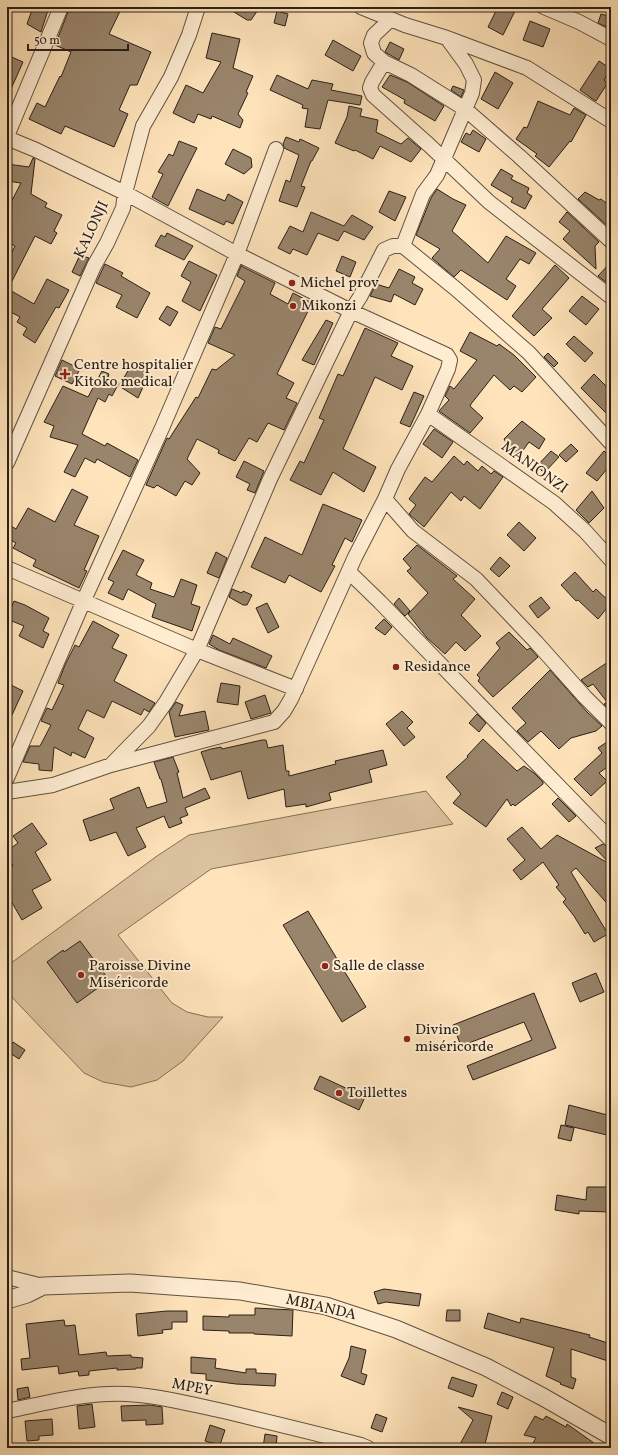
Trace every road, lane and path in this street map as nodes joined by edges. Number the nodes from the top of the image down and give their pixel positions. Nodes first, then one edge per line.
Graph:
1 (61, 7) edge
2 (198, 7) edge
3 (361, 7) edge
4 (544, 7) edge
5 (391, 19) junction
6 (447, 38) junction
7 (611, 39) edge
8 (384, 62) junction
9 (465, 109) junction
10 (611, 121) edge
11 (7, 137) edge
12 (276, 149) dead end
13 (444, 158) junction
14 (125, 193) junction
15 (611, 241) edge
16 (403, 246) junction
17 (237, 254) junction
18 (611, 297) edge
19 (351, 311) junction
20 (428, 414) junction
21 (611, 443) edge
22 (7, 463) edge
23 (385, 499) junction
24 (611, 560) edge
25 (7, 568) edge
26 (349, 572) junction
27 (84, 600) junction
28 (197, 650) junction
29 (296, 689) junction
30 (611, 723) edge
31 (111, 765) junction
32 (7, 778) edge
33 (7, 792) edge
34 (611, 840) edge
35 (7, 1277) edge
36 (43, 1286) junction
37 (7, 1300) edge
38 (7, 1411) edge
39 (611, 1436) edge
40 (368, 1448) edge

1 - 11 street
2 - 14 street, KALONJI
3 - 5 street
4 - 7 street
5 - 6 street
5 - 8 street
6 - 9 street
6 - 10 street
8 - 9 street
8 - 13 street
9 - 13 street
9 - 15 street
11 - 14 street
12 - 17 street
13 - 16 street
13 - 18 street
14 - 17 street
14 - 22 street, KALONJI
16 - 19 street
16 - 21 street
17 - 19 street
17 - 27 street
19 - 20 street
19 - 28 street
20 - 23 street
20 - 24 street, MANIONZI
23 - 26 street
23 - 30 street
25 - 27 street
26 - 29 street
26 - 34 street
27 - 28 street
27 - 32 street
28 - 29 street
28 - 31 street
29 - 31 street
31 - 33 street
35 - 36 street
36 - 37 street, MBIANDA
36 - 39 street, MBIANDA
38 - 40 street, MPEY

